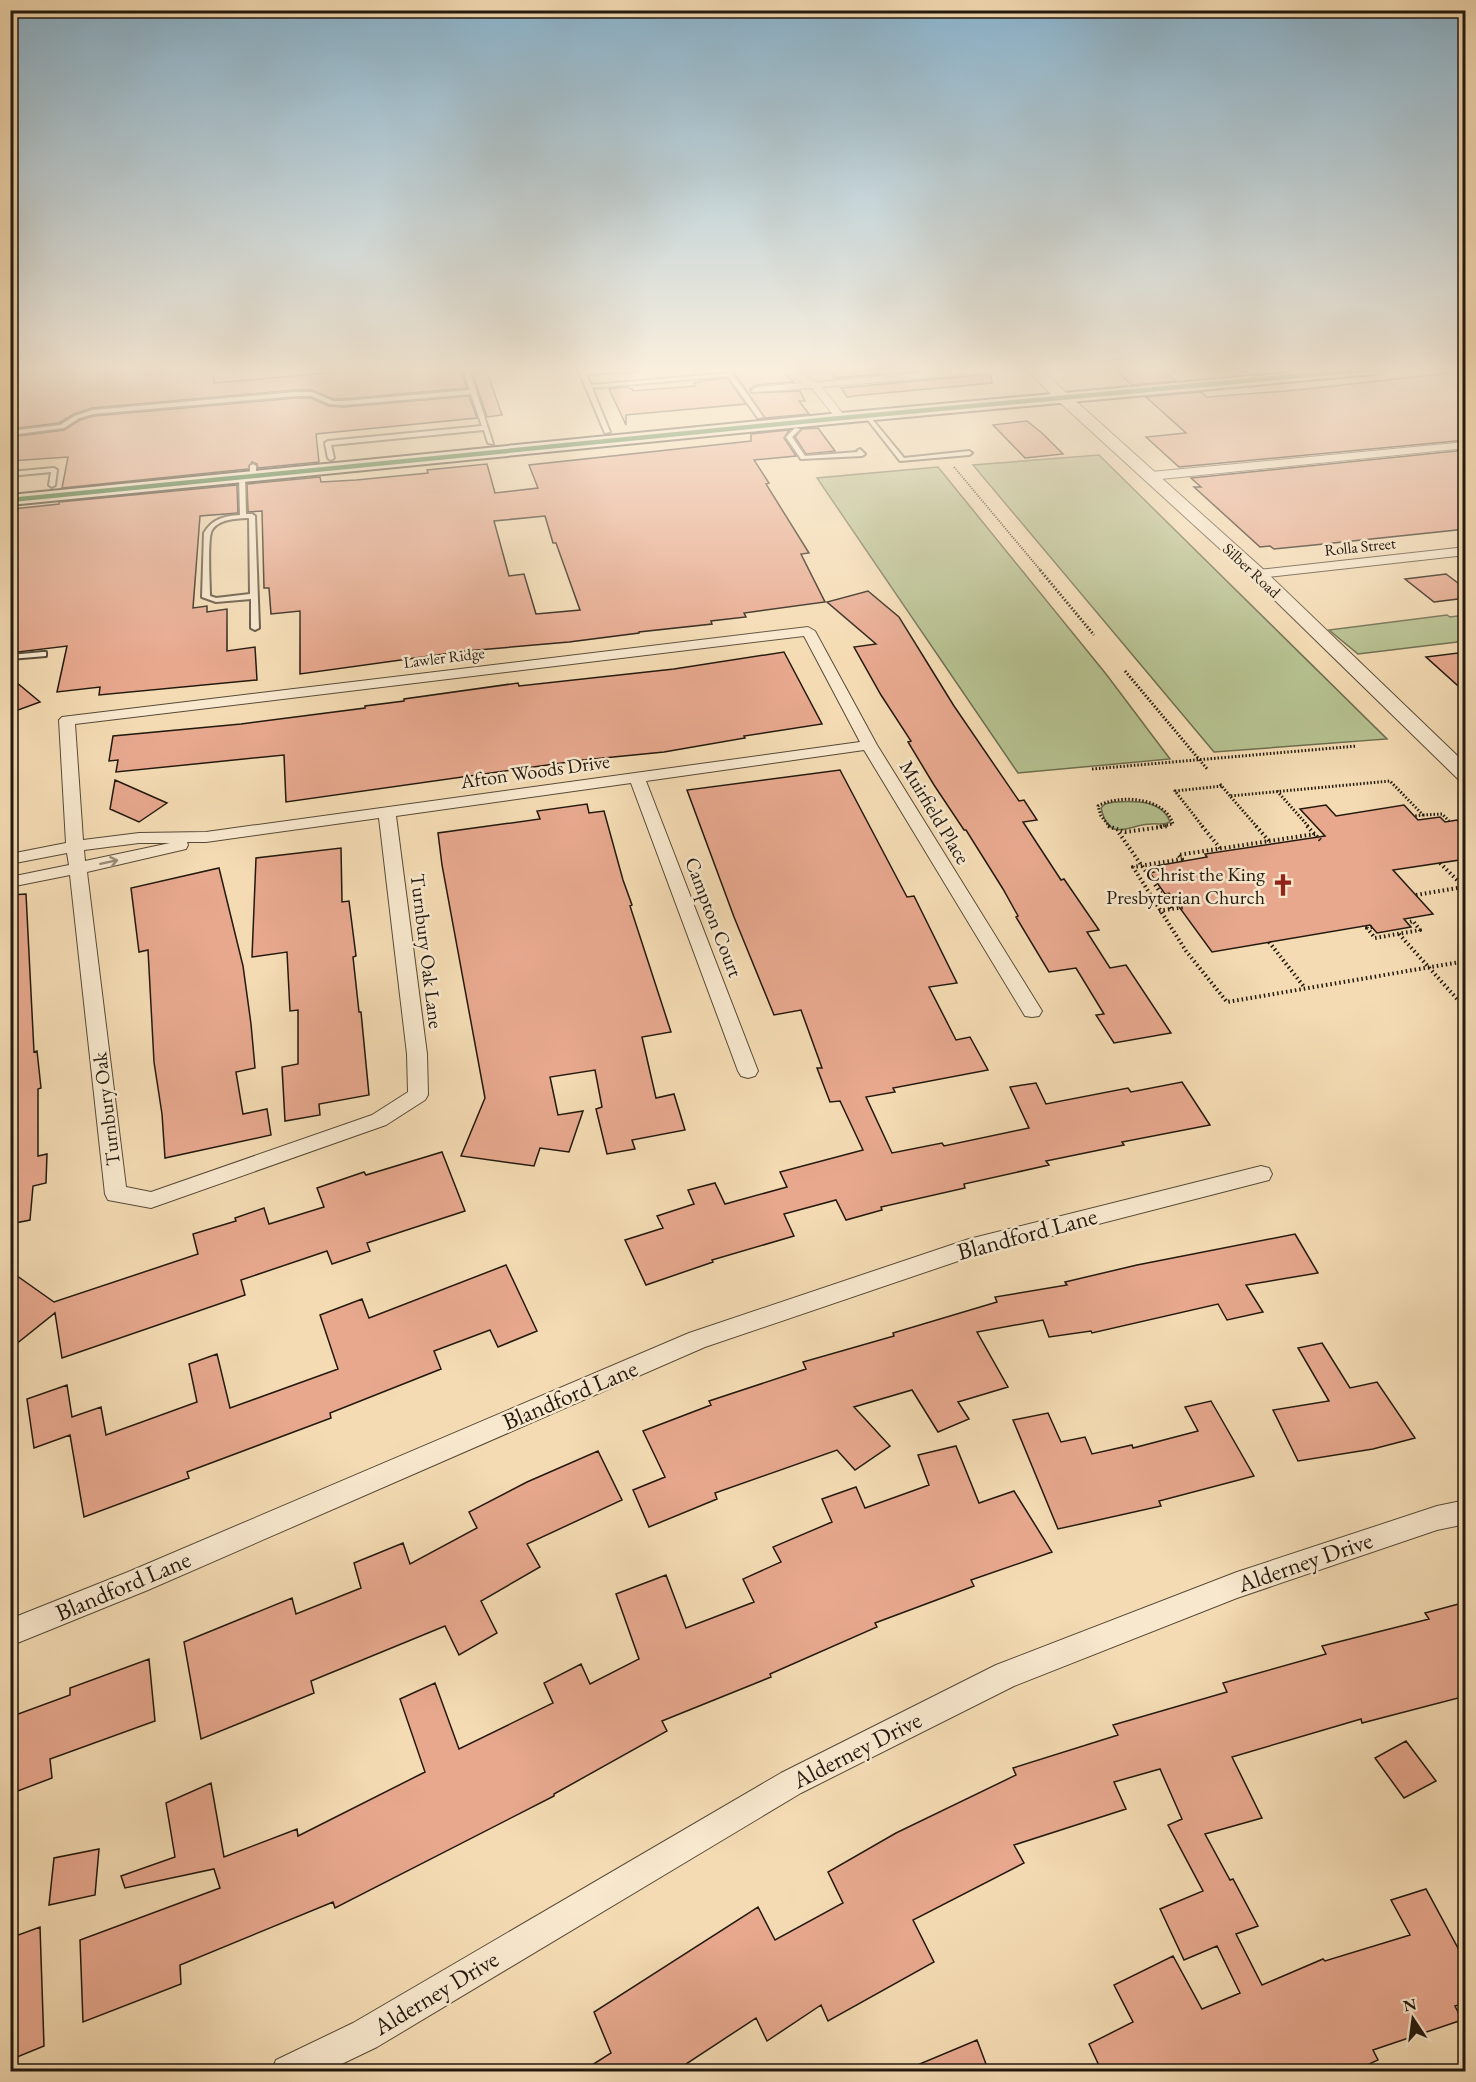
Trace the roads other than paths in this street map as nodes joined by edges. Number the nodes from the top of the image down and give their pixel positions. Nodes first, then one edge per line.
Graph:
1 (283, 466) edge
2 (306, 466) edge
3 (1140, 466) edge
4 (1251, 466) edge
5 (249, 472) junction
6 (10, 474) edge
7 (1151, 476) junction
8 (52, 485) junction
9 (10, 489) edge
10 (10, 500) edge
11 (243, 517) junction
12 (1466, 551) edge
13 (1258, 574) junction
14 (254, 596) junction
15 (255, 628) dead end
16 (808, 631) joint
17 (43, 654) dead end
18 (10, 657) edge
19 (84, 718) joint
20 (869, 745) junction
21 (1466, 776) edge
22 (637, 778) junction
23 (387, 813) junction
24 (206, 837) junction
25 (75, 846) junction
26 (10, 859) edge
27 (78, 869) junction
28 (10, 882) edge
29 (1032, 1011) dead end
30 (748, 1071) dead end
31 (418, 1095) joint
32 (1261, 1174) dead end
33 (1466, 1512) edge
34 (10, 1633) edge
35 (288, 2072) edge

1 - 5 main road
2 - 5 main road
3 - 7 street, Silber Road
4 - 7 street
5 - 8 main road
5 - 10 main road
5 - 11 lane
6 - 8 lane
7 - 13 street, Silber Road
8 - 9 main road
11 - 14 lane
11 - 14 lane
12 - 13 street, Rolla Street
13 - 21 street, Silber Road
14 - 15 lane
16 - 19 street, Lawler Ridge
16 - 20 street, Muirfield Place
17 - 18 lane
19 - 25 street, Turnbury Oak
20 - 22 street, Afton Woods Drive
20 - 29 street, Muirfield Place
22 - 23 street, Afton Woods Drive
22 - 30 street, Campton Court
23 - 24 street, Afton Woods Drive
23 - 31 street, Turnbury Oak Lane
24 - 25 street, Afton Woods Drive
27 -> 24 street, Afton Woods Drive
25 - 26 street, Afton Woods Drive
25 - 27 street, Turnbury Oak
27 - 28 street, Afton Woods Drive
27 - 31 street, Turnbury Oak
32 - 34 street, Blandford Lane
33 - 35 street, Alderney Drive

